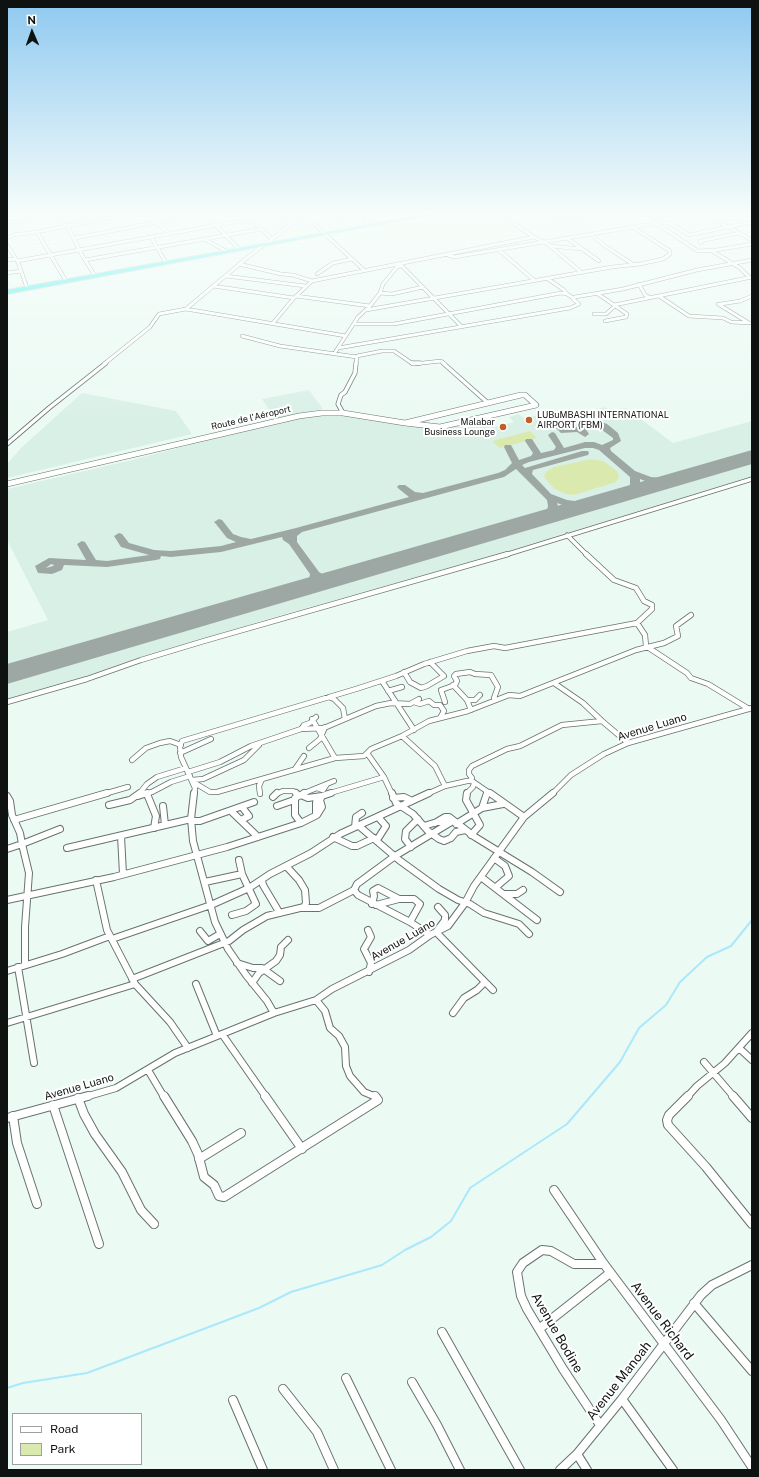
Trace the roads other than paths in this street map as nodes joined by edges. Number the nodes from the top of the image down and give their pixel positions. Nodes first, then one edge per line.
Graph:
1 (25, 282) edge
2 (61, 282) edge
3 (218, 282) edge
4 (273, 282) edge
5 (311, 282) edge
6 (385, 282) edge
7 (418, 282) edge
8 (529, 282) edge
9 (552, 282) edge
10 (649, 282) edge
11 (722, 282) edge
12 (639, 284) junction
13 (213, 286) junction
14 (305, 286) junction
15 (423, 287) junction
16 (27, 288) junction
17 (7, 292) edge
18 (380, 293) junction
19 (567, 294) junction
20 (598, 294) junction
21 (658, 296) junction
22 (752, 296) edge
23 (295, 297) junction
24 (434, 298) junction
25 (573, 298) junction
26 (649, 298) junction
27 (370, 306) junction
28 (615, 306) junction
29 (186, 309) junction
30 (366, 310) junction
31 (594, 314) dead end
32 (448, 315) junction
33 (605, 321) dead end
34 (273, 323) junction
35 (751, 323) edge
36 (354, 324) junction
37 (461, 326) junction
38 (242, 336) dead end
39 (346, 336) junction
40 (338, 348) junction
41 (334, 354) junction
42 (357, 357) junction
43 (488, 402) junction
44 (343, 413) junction
45 (405, 423) junction
46 (7, 444) edge
47 (752, 479) edge
48 (7, 484) edge
49 (567, 535) junction
50 (691, 615) dead end
51 (637, 623) junction
52 (646, 646) junction
53 (430, 662) junction
54 (404, 672) junction
55 (382, 681) junction
56 (554, 683) junction
57 (453, 686) junction
58 (402, 687) dead end
59 (388, 691) junction
60 (480, 695) dead end
61 (328, 697) junction
62 (467, 700) junction
63 (495, 700) junction
64 (7, 702) edge
65 (445, 702) dead end
66 (397, 704) junction
67 (750, 708) edge
68 (444, 710) junction
69 (472, 710) junction
70 (455, 715) junction
71 (440, 718) junction
72 (345, 719) junction
73 (602, 721) junction
74 (325, 727) junction
75 (318, 728) junction
76 (301, 729) junction
77 (414, 730) junction
78 (322, 736) junction
79 (402, 736) junction
80 (211, 739) dead end
81 (628, 743) junction
82 (260, 744) junction
83 (181, 746) junction
84 (309, 748) dead end
85 (180, 753) junction
86 (367, 753) junction
87 (304, 756) dead end
88 (335, 758) junction
89 (132, 760) dead end
90 (295, 769) junction
91 (190, 776) junction
92 (384, 777) junction
93 (262, 779) junction
94 (334, 781) dead end
95 (472, 782) junction
96 (445, 786) junction
97 (128, 787) dead end
98 (205, 789) junction
99 (194, 792) junction
100 (487, 792) junction
101 (147, 794) junction
102 (260, 794) dead end
103 (300, 795) junction
104 (7, 796) edge
105 (137, 796) junction
106 (273, 797) dead end
107 (321, 797) junction
108 (393, 798) junction
109 (294, 800) junction
110 (412, 801) junction
111 (254, 802) dead end
112 (502, 804) junction
113 (109, 805) dead end
114 (163, 806) dead end
115 (277, 806) dead end
116 (401, 806) junction
117 (242, 807) junction
118 (482, 808) junction
119 (231, 811) junction
120 (362, 813) dead end
121 (473, 814) junction
122 (378, 817) junction
123 (524, 817) junction
124 (191, 819) junction
125 (418, 819) junction
126 (14, 820) junction
127 (242, 820) junction
128 (301, 823) junction
129 (165, 825) junction
130 (357, 826) junction
131 (424, 826) junction
132 (457, 826) junction
133 (154, 828) junction
134 (60, 829) dead end
135 (433, 833) junction
136 (471, 835) junction
137 (121, 836) junction
138 (258, 837) junction
139 (333, 837) junction
140 (376, 839) junction
141 (22, 844) junction
142 (411, 847) junction
143 (7, 848) edge
144 (67, 848) dead end
145 (498, 852) junction
146 (196, 855) junction
147 (395, 856) junction
148 (494, 858) junction
149 (239, 860) dead end
150 (287, 867) junction
151 (123, 874) junction
152 (242, 874) junction
153 (480, 877) junction
154 (96, 880) junction
155 (262, 880) junction
156 (204, 882) junction
157 (496, 887) junction
158 (354, 890) junction
159 (523, 890) dead end
160 (250, 891) junction
161 (560, 892) dead end
162 (505, 894) junction
163 (28, 896) junction
164 (399, 899) junction
165 (7, 900) edge
166 (466, 903) junction
167 (374, 904) junction
168 (211, 905) junction
169 (301, 908) junction
170 (438, 908) dead end
171 (279, 912) junction
172 (232, 914) dead end
173 (537, 920) dead end
174 (410, 922) junction
175 (368, 930) dead end
176 (200, 931) dead end
177 (433, 933) junction
178 (220, 934) junction
179 (529, 934) dead end
180 (111, 938) junction
181 (288, 940) dead end
182 (224, 943) junction
183 (237, 962) junction
184 (25, 965) junction
185 (18, 967) junction
186 (265, 970) junction
187 (7, 971) edge
188 (369, 972) junction
189 (280, 981) dead end
190 (134, 982) junction
191 (485, 982) junction
192 (252, 983) junction
193 (196, 984) dead end
194 (493, 990) dead end
195 (316, 1000) junction
196 (274, 1013) junction
197 (453, 1013) dead end
198 (25, 1017) junction
199 (7, 1024) edge
200 (752, 1033) edge
201 (220, 1035) junction
202 (188, 1048) junction
203 (739, 1048) junction
204 (752, 1060) edge
205 (704, 1062) dead end
206 (34, 1063) dead end
207 (148, 1070) junction
208 (714, 1072) junction
209 (78, 1098) junction
210 (53, 1105) junction
211 (10, 1117) edge
212 (752, 1118) edge
213 (240, 1133) dead end
214 (302, 1149) junction
215 (199, 1159) junction
216 (554, 1190) dead end
217 (37, 1204) dead end
218 (154, 1224) dead end
219 (752, 1224) edge
220 (99, 1244) dead end
221 (604, 1264) junction
222 (752, 1265) edge
223 (610, 1273) junction
224 (694, 1303) junction
225 (539, 1329) junction
226 (442, 1332) dead end
227 (664, 1344) junction
228 (752, 1371) edge
229 (346, 1378) dead end
230 (412, 1382) dead end
231 (283, 1390) dead end
232 (233, 1400) dead end
233 (622, 1400) junction
234 (600, 1425) junction
235 (577, 1454) junction
236 (752, 1467) edge
237 (263, 1470) edge
238 (334, 1470) edge
239 (391, 1470) edge
240 (460, 1470) edge
241 (520, 1470) edge
242 (560, 1470) edge
243 (588, 1470) edge
244 (673, 1470) edge

1 - 16 street
2 - 16 highway
3 - 13 street
4 - 14 street
5 - 14 street
6 - 18 street
7 - 15 street
8 - 24 street
9 - 19 street
10 - 12 street
11 - 21 street
12 - 20 street
12 - 26 street
13 - 23 street
13 - 29 street
14 - 23 street
15 - 18 street
15 - 24 street
16 - 17 highway
18 - 27 street
19 - 25 street
19 - 32 street
20 - 25 street
20 - 28 street
21 - 26 street
21 - 35 street
22 - 35 street
23 - 27 street
23 - 34 street
24 - 30 street
24 - 32 street
25 - 37 street
26 - 28 street
27 - 30 street
28 - 31 street
28 - 33 street
29 - 34 street
29 - 46 street
30 - 36 street
32 - 36 street
32 - 37 street
34 - 39 street
36 - 39 street
37 - 40 street
38 - 41 street
39 - 40 street
40 - 41 street
41 - 42 street
42 - 43 street
42 - 44 street
43 - 45 main road
43 - 45 main road, Route de l'Aéroport
44 - 45 main road, Route de l'Aéroport
44 - 48 main road, Route de l'Aéroport
47 - 49 street
49 - 51 street
49 - 64 street
50 - 52 street
51 - 52 street
51 - 53 street
52 - 56 street
52 - 67 street
53 - 54 street
53 - 54 street
54 - 55 street
55 - 59 street
55 - 61 street
56 - 63 street
56 - 73 street
57 - 62 street
57 - 63 street
57 - 65 street
58 - 59 street
59 - 66 street
60 - 62 street
61 - 72 street
61 - 83 street
62 - 69 street
63 - 69 street
66 - 68 street
66 - 72 street
66 - 77 street
67 - 81 street, Avenue Luano
68 - 70 street
68 - 71 street
69 - 70 street
70 - 71 street
71 - 77 street
72 - 74 street
73 - 81 street
73 - 95 street
74 - 75 street
74 - 78 street
75 - 76 street
75 - 76 street
75 - 78 street
76 - 82 street
77 - 79 street
78 - 84 street
78 - 88 street
79 - 86 street
79 - 96 street
80 - 85 street
81 - 123 street, Avenue Luano
82 - 91 street
82 - 91 street
83 - 85 street
83 - 89 street
85 - 91 street
86 - 88 street
86 - 92 street
87 - 90 street
88 - 90 street
90 - 93 street
91 - 98 street
91 - 99 street
91 - 101 street
91 - 105 street
92 - 107 street
92 - 108 street
93 - 98 street
93 - 102 street
94 - 103 street
95 - 96 street
95 - 100 street
95 - 121 street
96 - 110 street
97 - 126 street
98 - 99 street
99 - 124 street
100 - 112 street
100 - 118 street
101 - 105 street
101 - 133 street
103 - 106 street
103 - 107 street
103 - 109 street
104 - 126 street
105 - 113 street
107 - 128 street
108 - 110 street
108 - 116 street
109 - 115 street
109 - 128 street
110 - 116 street
111 - 117 street
112 - 118 street
112 - 123 street
114 - 129 street
116 - 122 street
116 - 125 street
117 - 119 street
117 - 127 street
118 - 121 street
119 - 124 street
119 - 127 street
120 - 130 street
121 - 132 street
121 - 136 street
122 - 130 street
122 - 140 street
123 - 145 street, Avenue Luano
124 - 129 street
124 - 146 street
125 - 131 street
125 - 142 street
126 - 141 street
127 - 138 street
128 - 138 street
129 - 133 street
130 - 139 street
130 - 140 street
131 - 132 street
131 - 135 street
132 - 135 street
132 - 135 street
132 - 136 street
133 - 137 street
134 - 141 street
135 - 142 street
136 - 145 street
137 - 144 street
137 - 151 street
138 - 146 street
139 - 140 street
139 - 150 street
140 - 147 street
141 - 143 street
141 - 163 street
142 - 147 street
145 - 148 street, Avenue Luano
145 - 161 street
146 - 151 street
146 - 156 street
147 - 158 street
147 - 166 street
148 - 153 street, Avenue Luano
148 - 157 street
149 - 152 street
150 - 155 street
150 - 169 street
151 - 154 street
152 - 156 street
152 - 160 street
153 - 157 street
153 - 166 street, Avenue Luano
154 - 163 street
154 - 180 street
155 - 160 street
155 - 171 street
156 - 168 street
157 - 162 street
158 - 167 street
158 - 169 street
159 - 162 street
160 - 168 street
160 - 172 street
162 - 173 street
163 - 165 street
163 - 184 street
164 - 167 street
164 - 167 street
164 - 174 street
166 - 177 street, Avenue Luano
166 - 179 street
167 - 174 street
168 - 178 street
168 - 180 street
169 - 171 street
170 - 177 street
171 - 182 street
174 - 177 street
175 - 188 street
176 - 178 street
177 - 188 street, Avenue Luano
177 - 191 street
178 - 182 street
180 - 184 street
180 - 190 street
181 - 186 street
182 - 183 street
182 - 190 street
183 - 186 street
183 - 192 street
184 - 185 street
185 - 187 street
185 - 198 street
186 - 189 street
186 - 192 street
188 - 195 street, Avenue Luano
190 - 198 street
190 - 202 street
191 - 194 street
191 - 197 street
192 - 196 street
193 - 201 street
195 - 196 street, Avenue Luano
195 - 214 street
196 - 201 street, Avenue Luano
198 - 199 street
198 - 206 street
200 - 203 street
201 - 202 street, Avenue Luano
201 - 214 street
202 - 207 street, Avenue Luano
203 - 204 street
203 - 208 street
205 - 208 street
207 - 209 street, Avenue Luano
207 - 215 street
208 - 212 street
208 - 219 street
209 - 210 street, Avenue Luano
209 - 218 street
210 - 211 street, Avenue Luano
210 - 220 street
211 - 217 street
213 - 215 street
214 - 215 street
216 - 221 street, Avenue Richard
221 - 223 street, Avenue Richard
221 - 225 street, Avenue Bodine
222 - 224 street, Avenue Manoah
223 - 225 street
223 - 227 street, Avenue Richard
224 - 227 street, Avenue Manoah
224 - 228 street
225 - 234 street, Avenue Bodine
226 - 241 street
227 - 233 street, Avenue Manoah
227 - 236 street, Avenue Richard
229 - 239 street
230 - 240 street
231 - 238 street
232 - 237 street
233 - 234 street, Avenue Manoah
233 - 244 street
234 - 235 street, Avenue Manoah
235 - 242 street, Avenue Manoah
235 - 243 street

